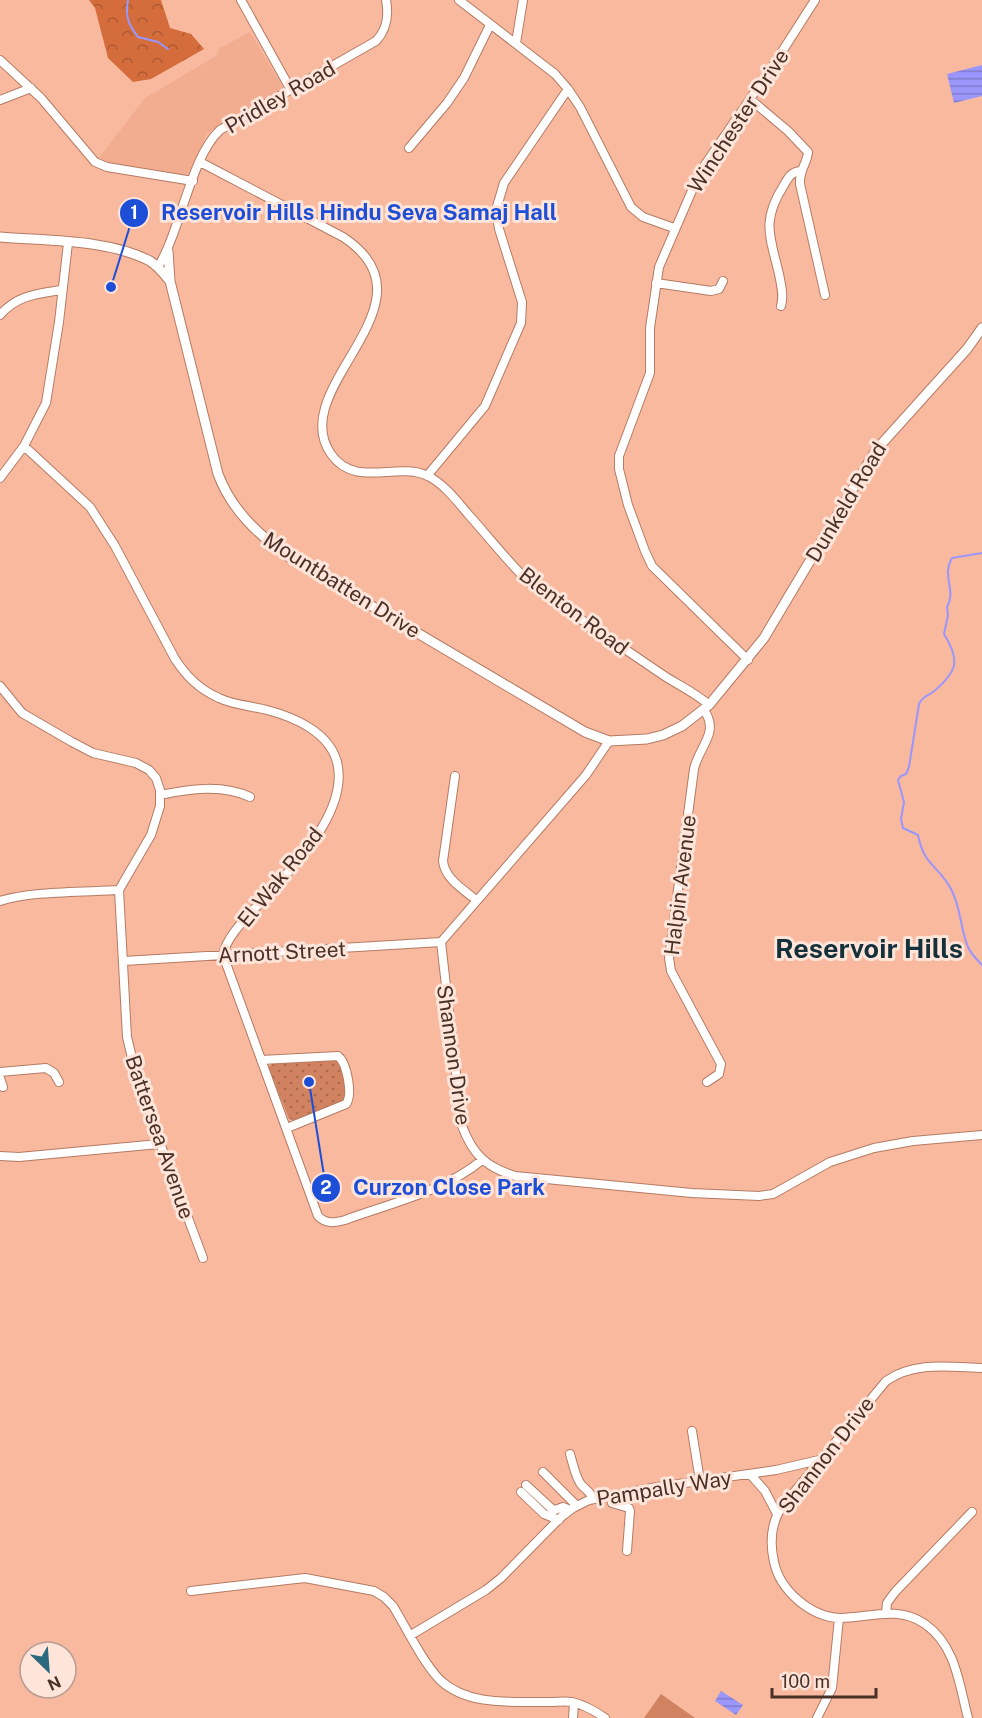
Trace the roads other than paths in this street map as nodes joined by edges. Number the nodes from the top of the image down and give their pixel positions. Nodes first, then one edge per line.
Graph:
1 (241, 0) edge
2 (459, 0) edge
3 (523, 0) edge
4 (814, 0) edge
5 (388, 2) edge
6 (490, 26) junction
7 (516, 42) junction
8 (0, 60) edge
9 (31, 88) junction
10 (568, 89) junction
11 (291, 90) junction
12 (750, 99) junction
13 (0, 100) edge
14 (409, 148) dead end
15 (200, 162) junction
16 (800, 171) junction
17 (192, 182) junction
18 (674, 228) junction
19 (0, 237) edge
20 (68, 243) junction
21 (168, 251) junction
22 (158, 267) junction
23 (170, 281) junction
24 (723, 281) dead end
25 (657, 283) junction
26 (61, 290) junction
27 (825, 295) dead end
28 (781, 306) dead end
29 (0, 315) edge
30 (982, 328) edge
31 (24, 446) junction
32 (427, 476) junction
33 (0, 478) edge
34 (748, 660) junction
35 (0, 686) edge
36 (706, 707) junction
37 (609, 741) junction
38 (455, 777) dead end
39 (160, 795) junction
40 (250, 797) dead end
41 (119, 890) junction
42 (476, 900) junction
43 (0, 902) edge
44 (441, 942) junction
45 (223, 955) junction
46 (124, 961) junction
47 (261, 1060) junction
48 (0, 1072) edge
49 (0, 1078) edge
50 (59, 1082) dead end
51 (707, 1082) dead end
52 (3, 1087) dead end
53 (287, 1128) junction
54 (982, 1135) edge
55 (159, 1144) junction
56 (0, 1156) edge
57 (482, 1160) junction
58 (203, 1258) dead end
59 (982, 1368) edge
60 (692, 1431) dead end
61 (570, 1454) dead end
62 (819, 1460) junction
63 (543, 1472) dead end
64 (750, 1474) junction
65 (700, 1481) junction
66 (526, 1485) dead end
67 (521, 1492) dead end
68 (610, 1495) junction
69 (593, 1498) junction
70 (573, 1508) junction
71 (972, 1512) dead end
72 (777, 1514) junction
73 (559, 1520) junction
74 (627, 1551) dead end
75 (191, 1591) dead end
76 (886, 1613) junction
77 (839, 1618) junction
78 (411, 1635) junction
79 (574, 1703) junction
80 (596, 1715) edge
81 (573, 1718) edge
82 (605, 1718) edge
83 (817, 1718) edge
84 (968, 1718) edge

1 - 11 street
2 - 6 street
3 - 7 street
4 - 12 street, Winchester Drive
5 - 11 street, Pridley Road
6 - 7 street
6 - 14 street
7 - 10 street
8 - 9 street
9 - 13 street
9 - 17 street
10 - 18 street
10 - 32 street
11 - 15 street, Pridley Road
12 - 16 street
12 - 18 street, Winchester Drive
15 - 17 street, Pridley Road
15 - 32 street
16 - 27 street
16 - 28 street
17 - 21 street, Pridley Road
18 - 25 street, Winchester Drive
19 - 20 main road, Mountbatten Drive
20 - 22 main road, Mountbatten Drive
20 - 26 street
21 - 22 street, Pridley Road
21 - 23 main road
22 - 23 main road, Mountbatten Drive
23 - 37 main road, Mountbatten Drive
24 - 25 street
25 - 34 street, Winchester Drive
26 - 29 street
26 - 31 street
30 - 34 main road, Dunkeld Road
31 - 33 street
31 - 45 street, El Wak Road
32 - 36 street, Blenton Road
34 - 36 main road, Mountbatten Drive
35 - 39 street
36 - 37 main road, Mountbatten Drive
36 - 51 street, Halpin Avenue
37 - 42 street
38 - 42 street
39 - 40 street
39 - 41 street
41 - 43 street
41 - 46 street, Battersea Avenue
42 - 44 street
44 - 45 street, Arnott Street
44 - 57 street, Shannon Drive
45 - 46 street, Arnott Street
45 - 47 street
46 - 55 street, Battersea Avenue
47 - 53 street
47 - 53 street
48 - 50 street
49 - 52 street
53 - 57 street
54 - 57 street, Shannon Drive
55 - 56 street
55 - 58 street, Battersea Avenue
59 - 62 street, Shannon Drive
60 - 65 street
61 - 69 street
62 - 64 street, Pampally Way
62 - 72 street, Shannon Drive
63 - 70 street
64 - 65 street, Pampally Way
64 - 72 street
65 - 68 street, Pampally Way
66 - 70 street
67 - 73 street
68 - 69 street, Pampally Way
68 - 74 street
69 - 70 street, Pampally Way
70 - 73 street, Pampally Way
71 - 76 street
72 - 77 street, Shannon Drive
73 - 78 street, Pampally Way
75 - 78 street
76 - 77 street, Shannon Drive
76 - 84 street, Shannon Drive
77 - 83 street
78 - 79 street
79 - 80 street
79 - 81 street
80 - 82 street

